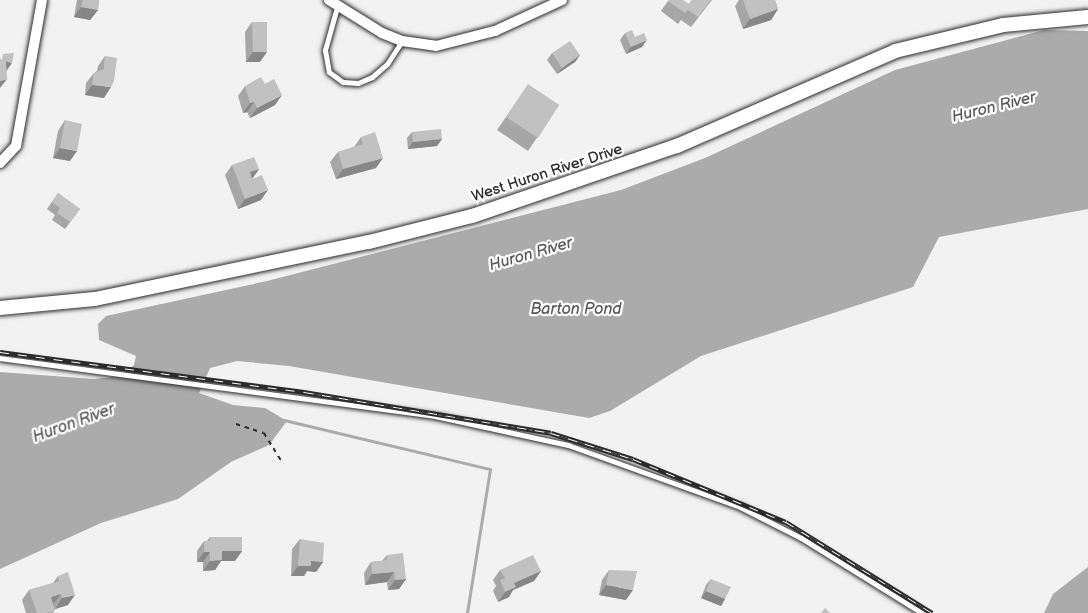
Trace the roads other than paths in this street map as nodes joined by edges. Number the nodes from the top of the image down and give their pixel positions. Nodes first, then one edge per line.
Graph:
1 (42, 0) edge
2 (562, 0) edge
3 (333, 3) edge
4 (1088, 16) edge
5 (402, 41) junction
6 (0, 163) edge
7 (0, 308) edge
8 (0, 358) edge
9 (922, 613) edge

1 - 6 street
2 - 5 street
3 - 5 street
3 - 5 lane
4 - 7 street, West Huron River Drive
8 - 9 lane

